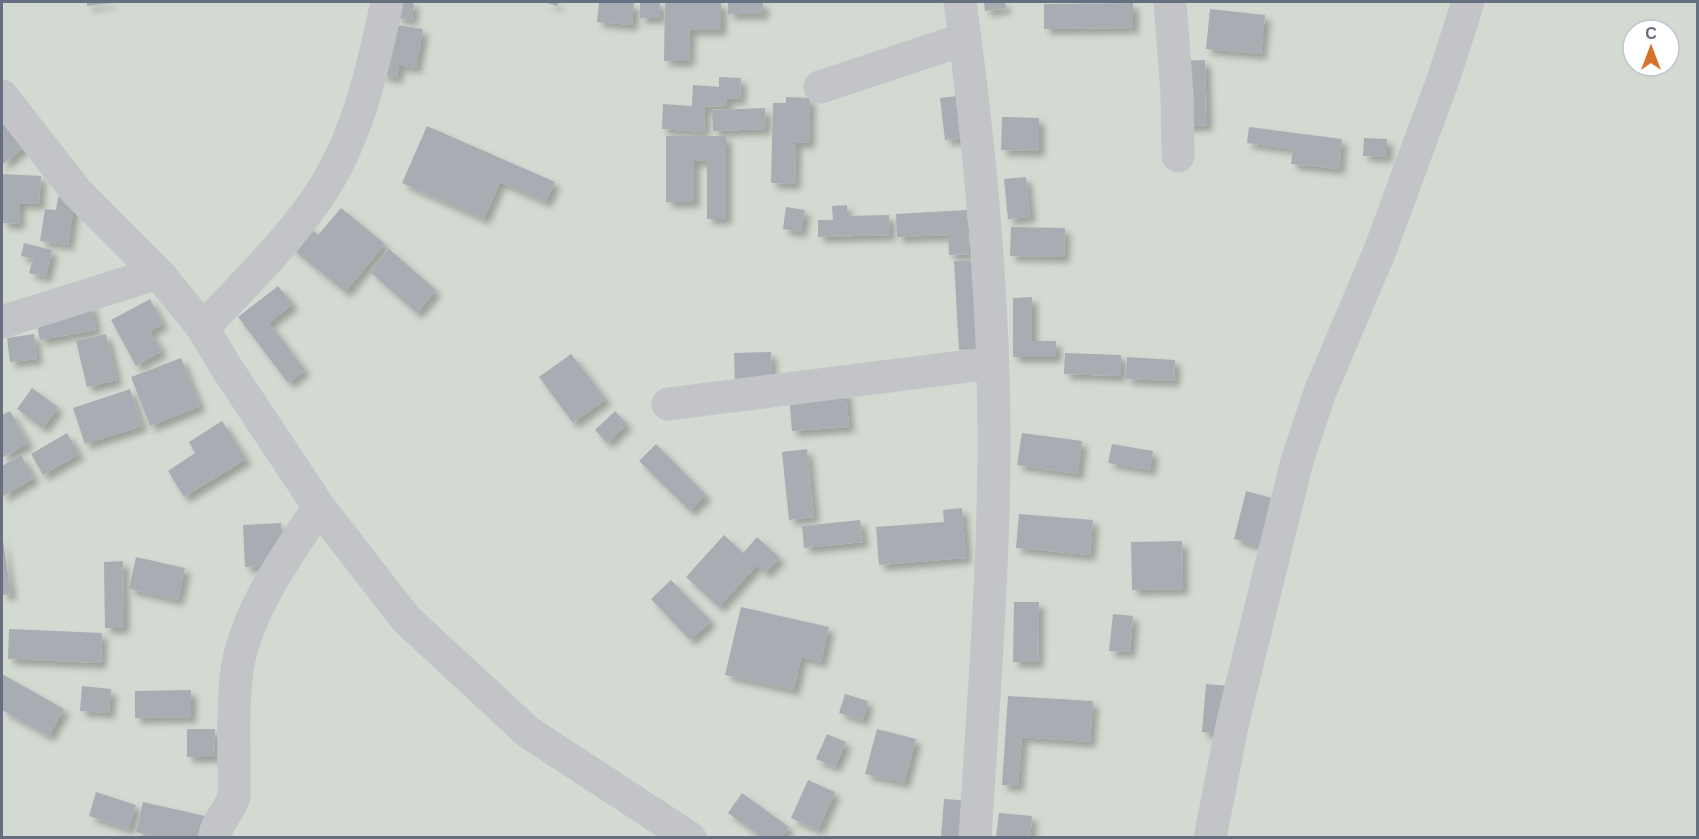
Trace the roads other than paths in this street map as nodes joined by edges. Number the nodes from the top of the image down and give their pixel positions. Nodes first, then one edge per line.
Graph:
1 (387, 2) edge
2 (960, 2) edge
3 (1170, 2) edge
4 (1468, 2) edge
5 (965, 39) junction
6 (820, 87) dead end
7 (2, 96) edge
8 (1178, 156) dead end
9 (158, 273) junction
10 (2, 322) edge
11 (203, 328) junction
12 (993, 363) junction
13 (668, 404) dead end
14 (319, 507) junction
15 (214, 837) edge
16 (690, 837) edge
17 (975, 837) edge
18 (1210, 837) edge

1 - 11 street
2 - 5 street
3 - 8 street
4 - 18 street
5 - 6 street
5 - 12 street
7 - 9 street
9 - 10 street
9 - 11 street
11 - 14 street
12 - 13 street
12 - 17 street
14 - 15 street
14 - 16 street

